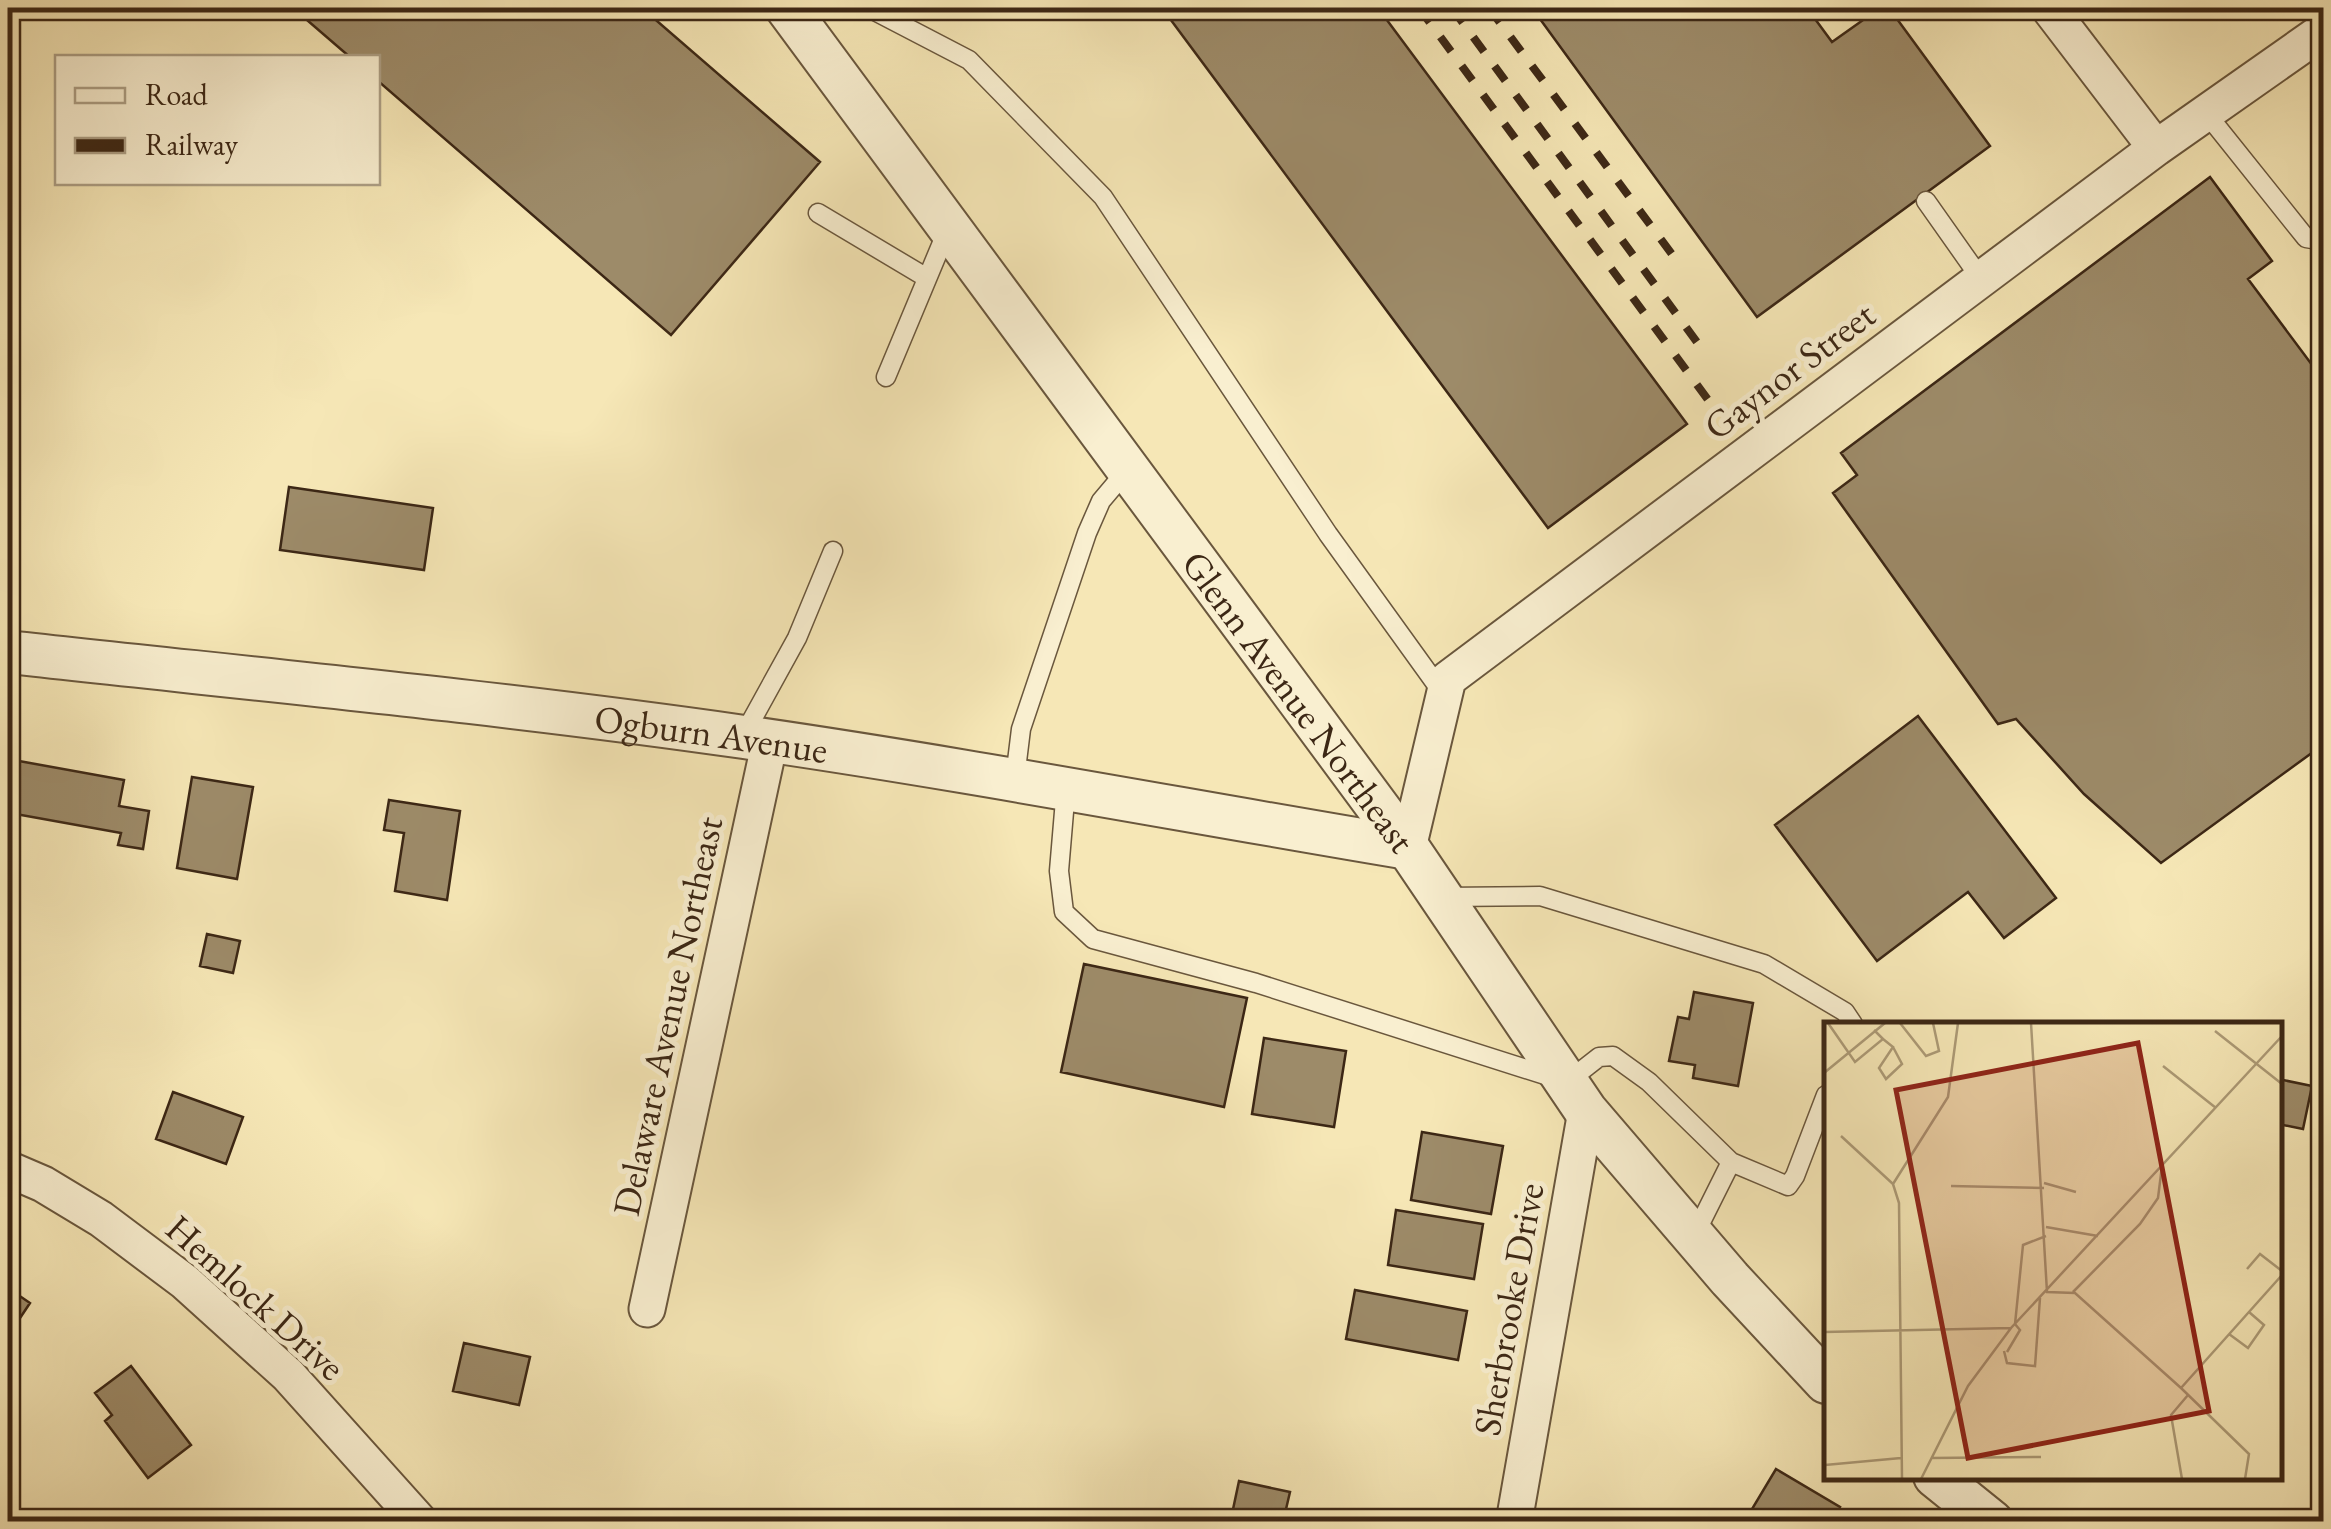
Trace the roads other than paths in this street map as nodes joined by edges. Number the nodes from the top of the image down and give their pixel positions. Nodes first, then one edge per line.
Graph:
1 (787, 8) edge
2 (870, 8) edge
3 (2050, 8) edge
4 (2324, 30) edge
5 (2206, 113) junction
6 (2156, 148) junction
7 (1926, 201) dead end
8 (818, 213) dead end
9 (949, 226) junction
10 (2324, 242) edge
11 (928, 278) junction
12 (1981, 279) junction
13 (886, 377) dead end
14 (1128, 468) junction
15 (833, 551) dead end
16 (8, 652) edge
17 (1444, 695) junction
18 (756, 739) junction
19 (1015, 779) junction
20 (1066, 788) junction
21 (1408, 848) junction
22 (1441, 897) junction
23 (1852, 1022) edge
24 (1576, 1097) junction
25 (1824, 1101) edge
26 (1731, 1162) junction
27 (8, 1169) edge
28 (1694, 1236) junction
29 (647, 1310) dead end
30 (1824, 1380) edge
31 (1940, 1479) edge
32 (420, 1522) edge
33 (1514, 1522) edge
34 (1992, 1522) edge

1 - 9 street, Glenn Avenue Northeast
2 - 17 lane
3 - 6 street
4 - 5 street, Gaynor Street
5 - 6 street, Gaynor Street
5 - 10 lane
6 - 12 street, Gaynor Street
7 - 12 lane
8 - 11 lane
9 - 11 lane
9 - 14 street, Glenn Avenue Northeast
11 - 13 lane
12 - 17 street, Gaynor Street
14 - 19 lane
14 - 21 street, Glenn Avenue Northeast
15 - 18 lane
16 - 18 street, Ogburn Avenue
17 - 21 street, Gaynor Street
18 - 19 street, Ogburn Avenue
18 - 29 street, Delaware Avenue Northeast
19 - 20 street, Ogburn Avenue
20 - 21 street, Ogburn Avenue
20 - 24 lane
21 - 22 street, Glenn Avenue Northeast
22 - 23 lane
22 - 24 street, Glenn Avenue Northeast
24 - 26 lane
24 - 28 street, Glenn Avenue Northeast
24 - 33 street, Sherbrooke Drive
25 - 26 lane
26 - 28 lane
27 - 32 street, Hemlock Drive
28 - 30 street, Glenn Avenue Northeast
31 - 34 street

